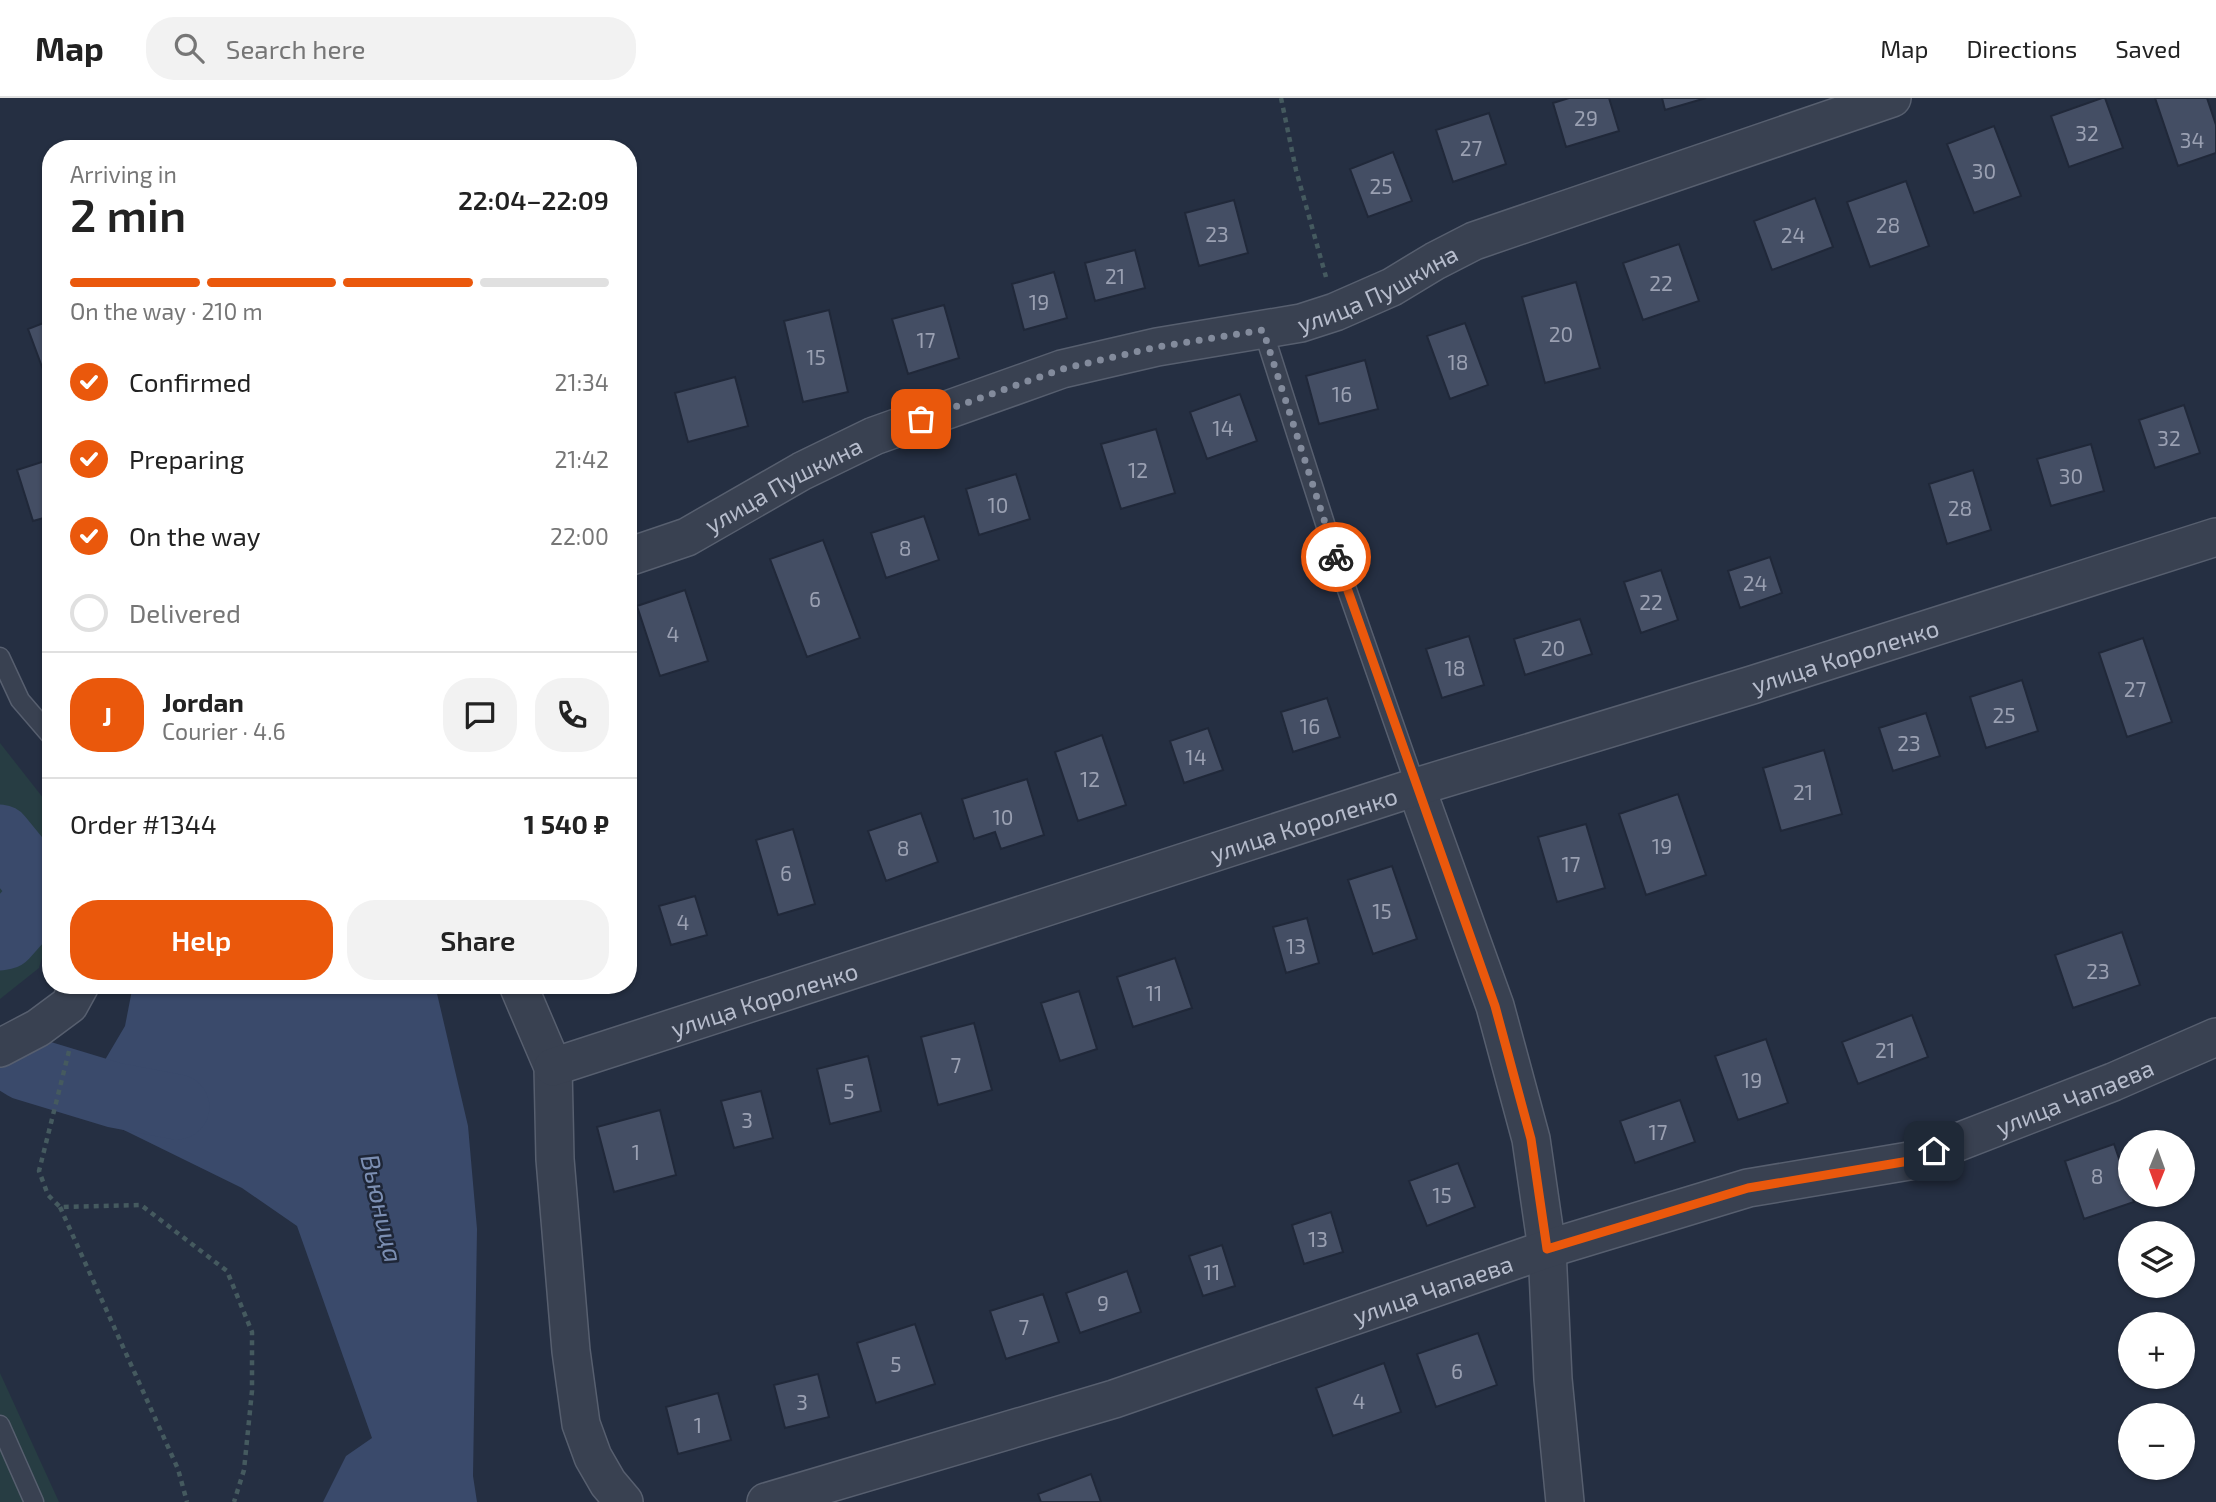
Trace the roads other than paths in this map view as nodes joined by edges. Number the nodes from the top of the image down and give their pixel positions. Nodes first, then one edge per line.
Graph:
1 (1892, 98) edge
2 (1263, 330) junction
3 (2216, 537) edge
4 (637, 553) edge
5 (0, 657) edge
6 (42, 726) edge
7 (1416, 787) junction
8 (75, 994) edge
9 (522, 994) edge
10 (2216, 1037) edge
11 (0, 1048) edge
12 (553, 1067) junction
13 (1547, 1249) junction
14 (0, 1425) edge
15 (34, 1502) edge
16 (624, 1502) edge
17 (766, 1502) edge
18 (1565, 1502) edge

1 - 2 street, улица Пушкина
2 - 4 street, улица Пушкина
2 - 7 lane
3 - 7 street, улица Короленко
5 - 6 lane
7 - 12 street, улица Короленко
7 - 13 street
8 - 11 street
9 - 12 street
10 - 13 street, улица Чапаева
12 - 16 street
13 - 17 street, улица Чапаева
13 - 18 street
14 - 15 lane

